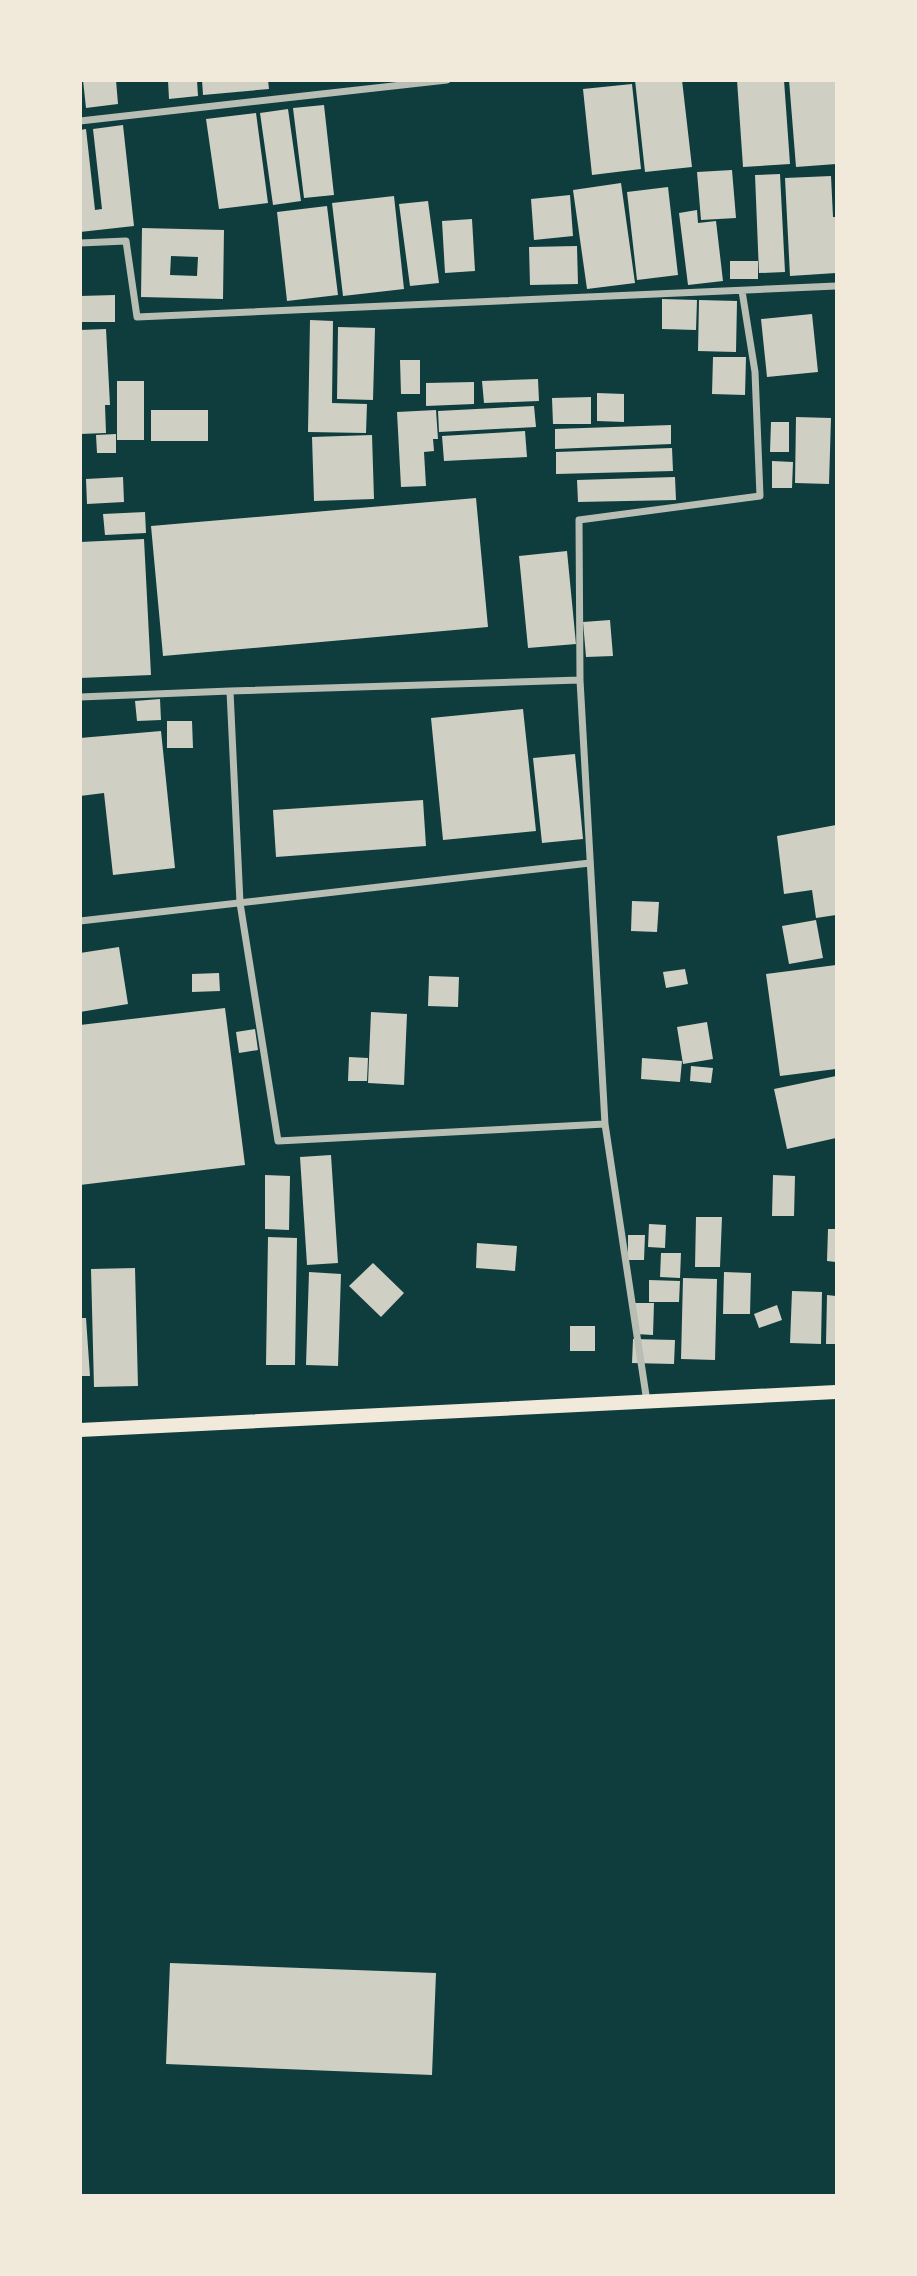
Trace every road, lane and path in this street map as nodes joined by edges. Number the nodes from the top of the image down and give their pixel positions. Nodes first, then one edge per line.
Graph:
1 (447, 80) edge
2 (80, 121) edge
3 (80, 243) edge
4 (836, 286) edge
5 (742, 291) junction
6 (580, 680) junction
7 (230, 691) junction
8 (80, 697) edge
9 (590, 863) junction
10 (240, 903) junction
11 (80, 921) edge
12 (606, 1124) junction
13 (836, 1392) edge
14 (647, 1402) junction
15 (80, 1430) edge

1 - 2 street
3 - 5 street
4 - 5 street
5 - 6 street
6 - 7 street
6 - 9 street
7 - 8 street
7 - 10 street
9 - 10 street
9 - 12 street
10 - 11 street
10 - 12 street
12 - 14 street
13 - 14 main road
14 - 15 main road

